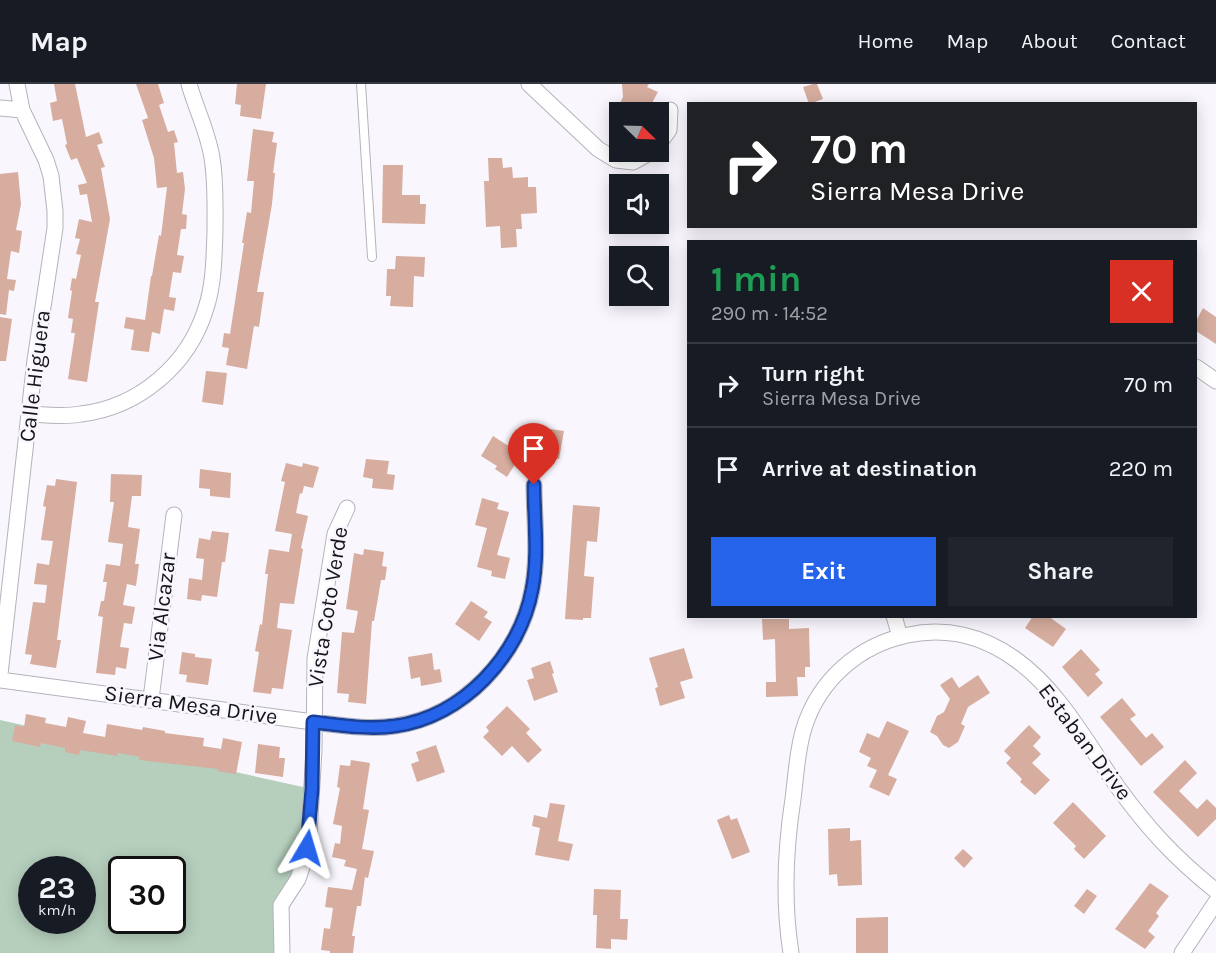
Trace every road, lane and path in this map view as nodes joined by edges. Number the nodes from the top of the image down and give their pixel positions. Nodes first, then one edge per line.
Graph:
1 (17, 84) edge
2 (189, 84) edge
3 (361, 84) edge
4 (529, 84) edge
5 (0, 108) edge
6 (22, 110) junction
7 (670, 110) dead end
8 (669, 130) edge
9 (609, 155) edge
10 (372, 257) dead end
11 (1197, 368) edge
12 (1216, 381) edge
13 (30, 414) junction
14 (534, 485) dead end
15 (346, 508) dead end
16 (174, 515) dead end
17 (895, 618) edge
18 (900, 637) junction
19 (0, 674) edge
20 (0, 680) edge
21 (151, 699) junction
22 (313, 722) junction
23 (1216, 891) edge
24 (1216, 902) edge
25 (282, 953) edge
26 (791, 953) edge
27 (1182, 953) edge

1 - 6 street, Calle Higuera
2 - 13 street
3 - 10 lane
4 - 9 street
5 - 6 street
6 - 13 street, Calle Higuera
7 - 8 street
11 - 12 street
13 - 19 street, Calle Higuera
14 - 22 street, Sierra Mesa Drive
15 - 22 street, Vista Coto Verde
16 - 21 street, Via Alcazar
17 - 18 street
18 - 23 street, Estaban Drive
18 - 26 street, Estaban Drive
20 - 21 street, Sierra Mesa Drive
21 - 22 street, Sierra Mesa Drive
22 - 25 street, Vista Coto Verde
24 - 27 street

